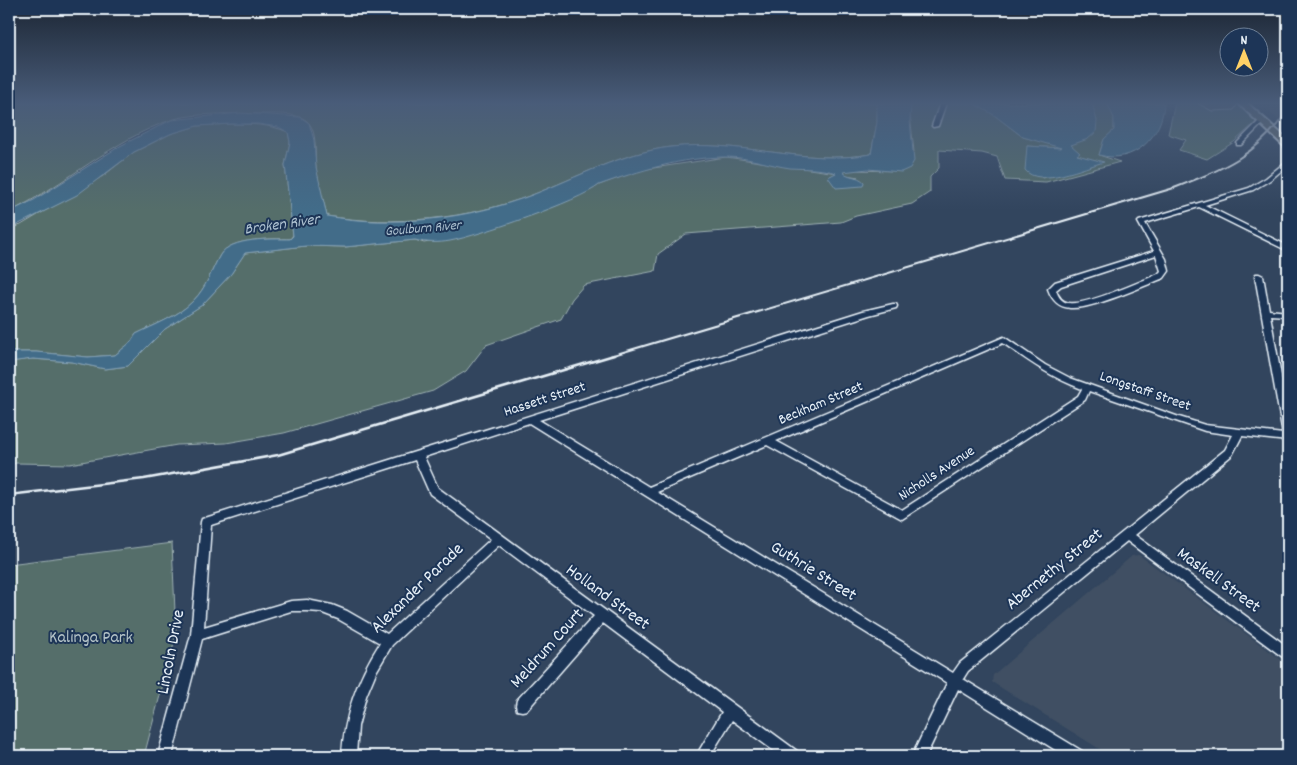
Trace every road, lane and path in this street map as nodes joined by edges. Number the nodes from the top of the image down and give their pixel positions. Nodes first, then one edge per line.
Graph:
1 (1243, 139) edge
2 (1238, 144) dead end
3 (1288, 162) edge
4 (1200, 205) junction
5 (1288, 249) edge
6 (1156, 252) junction
7 (1259, 276) dead end
8 (894, 306) dead end
9 (1266, 312) junction
10 (1288, 314) edge
11 (1004, 340) joint
12 (1087, 387) junction
13 (530, 419) junction
14 (1239, 432) junction
15 (1288, 438) edge
16 (767, 441) junction
17 (418, 455) junction
18 (648, 492) junction
19 (206, 522) joint
20 (1128, 536) junction
21 (498, 540) junction
22 (602, 616) junction
23 (197, 635) junction
24 (388, 641) junction
25 (1288, 654) edge
26 (955, 681) junction
27 (522, 705) dead end
28 (730, 711) junction
29 (165, 756) edge
30 (349, 756) edge
31 (703, 756) edge
32 (792, 756) edge
33 (919, 756) edge
34 (1077, 756) edge

1 - 2 street
3 - 4 street
4 - 5 street
4 - 6 street
6 - 6 street
7 - 9 street
8 - 13 street, Hassett Street
9 - 10 street
9 - 15 street
11 - 12 street, Longstaff Street
11 - 16 street, Beckham Street
12 - 14 street, Longstaff Street
12 - 16 street, Nicholls Avenue
13 - 17 street, Hassett Street
13 - 18 street, Guthrie Street
14 - 15 street, Longstaff Street
14 - 20 street, Abernethy Street
16 - 18 street, Beckham Street
17 - 19 street, Hassett Street
17 - 21 street, Holland Street
18 - 26 street, Guthrie Street
19 - 23 street, Lincoln Drive
20 - 25 street, Maskell Street
20 - 26 street, Abernethy Street
21 - 22 street, Holland Street
21 - 24 street, Alexander Parade
22 - 27 street, Meldrum Court
22 - 28 street, Holland Street
23 - 24 street
23 - 29 street, Lincoln Drive
24 - 30 street, Alexander Parade
26 - 33 street, Abernethy Street
26 - 34 street, Guthrie Street
28 - 31 street
28 - 32 street, Holland Street

